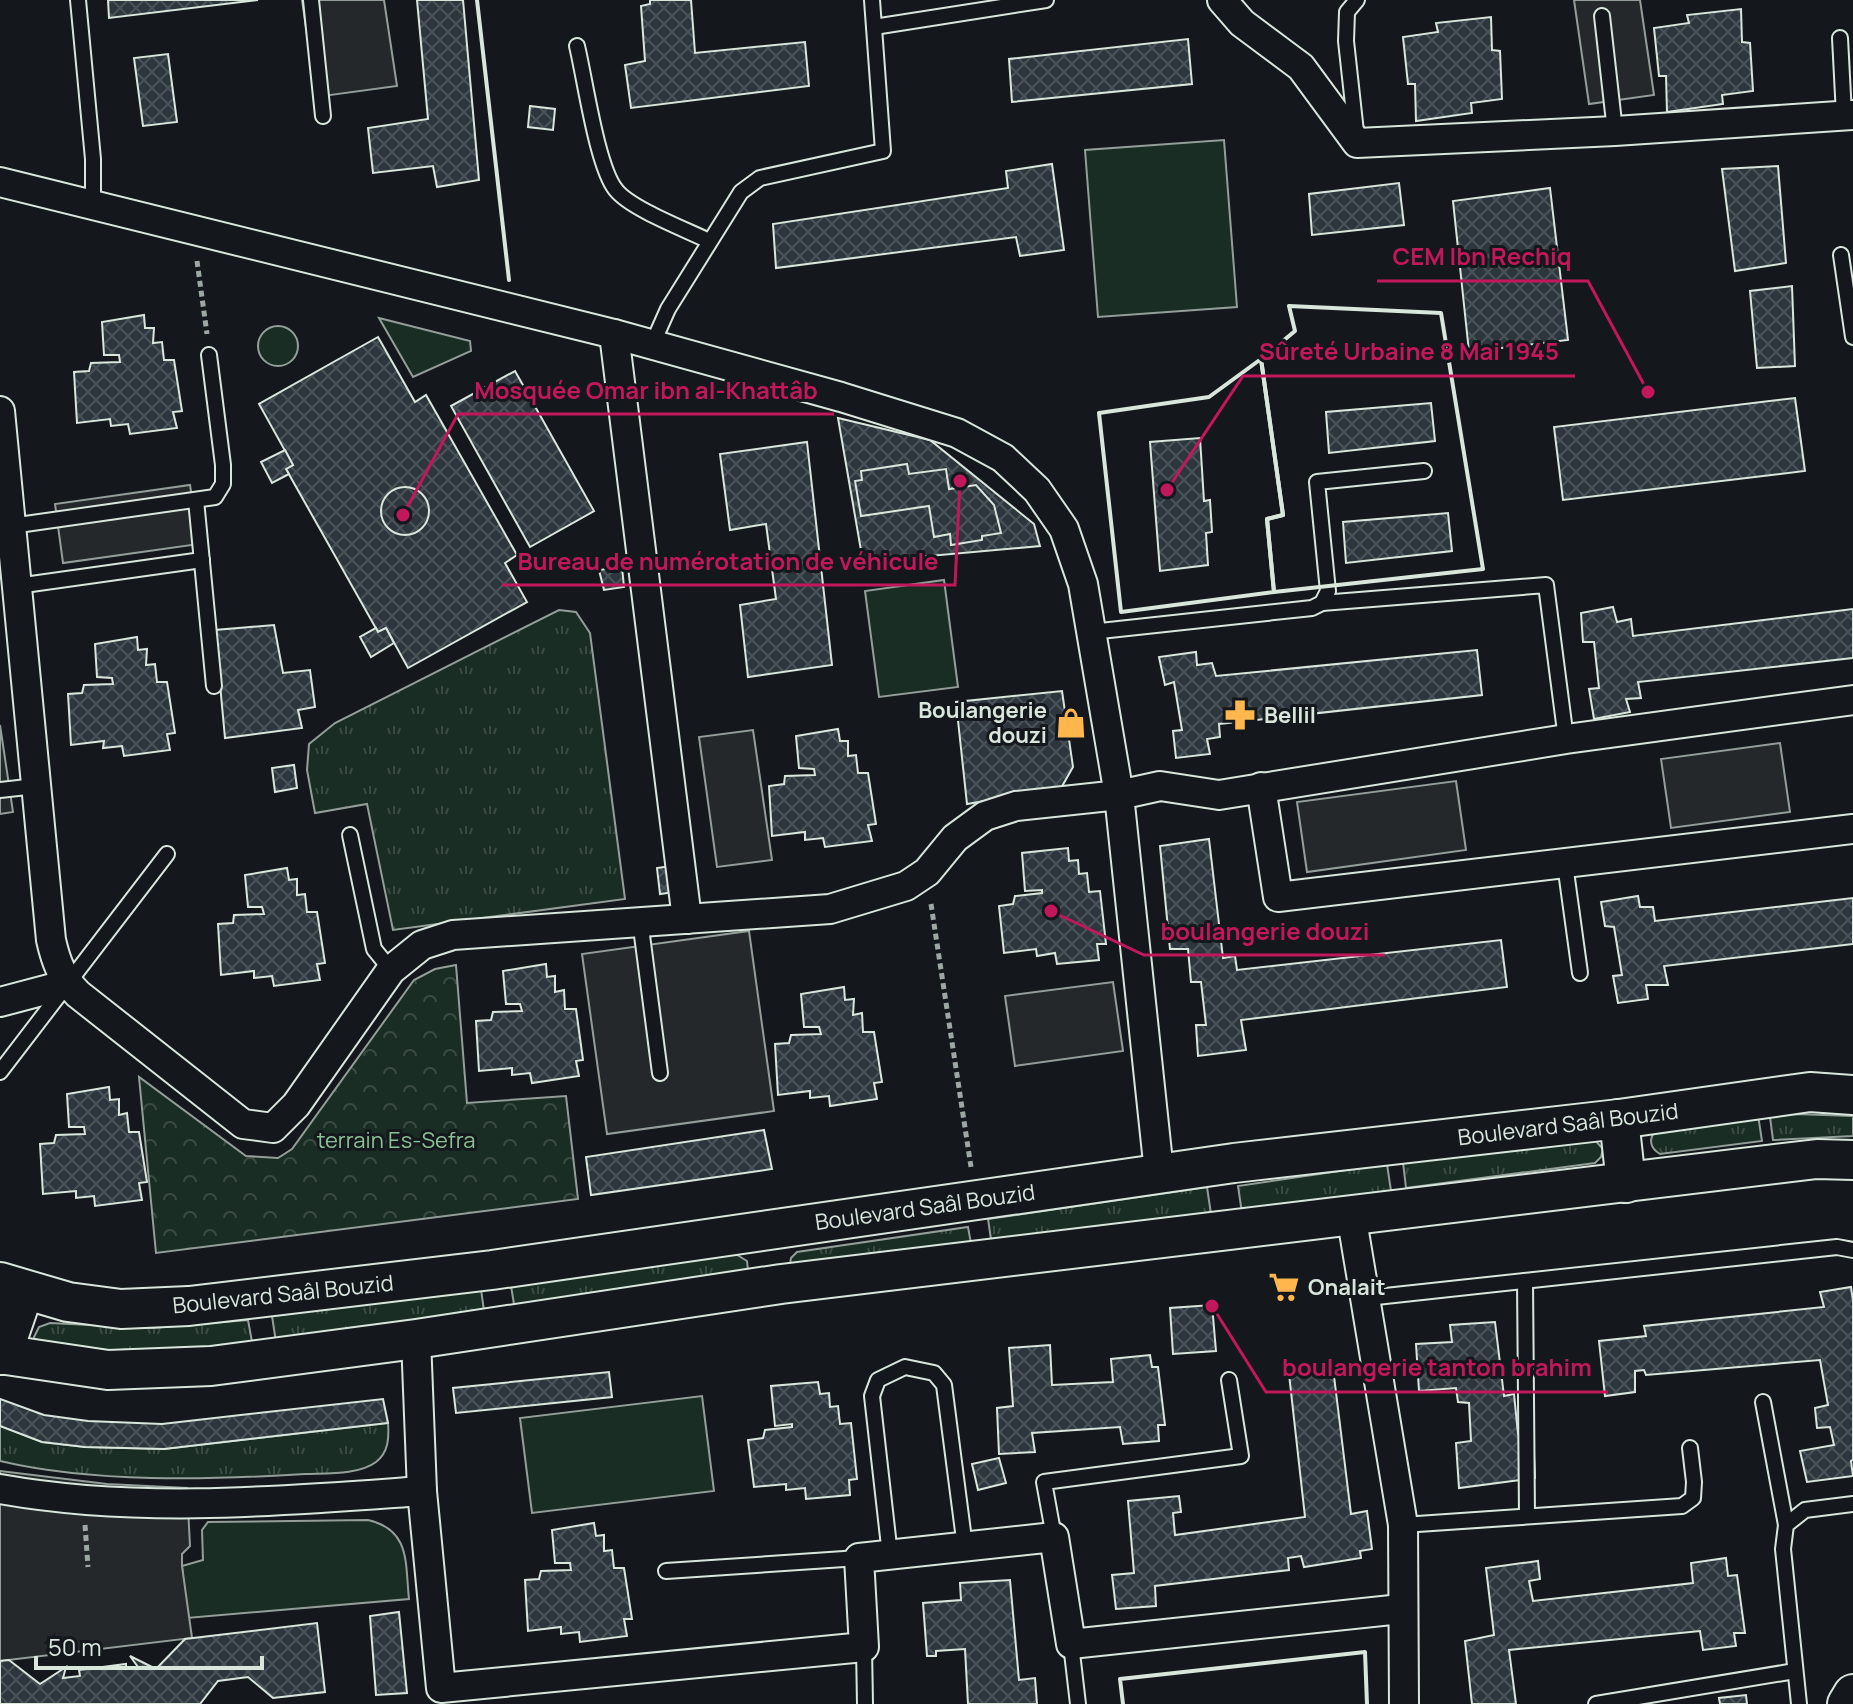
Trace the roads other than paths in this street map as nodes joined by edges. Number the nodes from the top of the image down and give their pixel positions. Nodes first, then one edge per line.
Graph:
1 (78, 0) edge
2 (311, 0) edge
3 (872, 0) edge
4 (1046, 0) edge
5 (1222, 0) edge
6 (1357, 0) edge
7 (1602, 16) dead end
8 (874, 27) junction
9 (1840, 38) dead end
10 (577, 46) dead end
11 (1848, 115) edge
12 (323, 116) dead end
13 (1615, 131) junction
14 (1357, 143) junction
15 (0, 182) edge
16 (93, 204) junction
17 (709, 241) junction
18 (1841, 255) dead end
19 (614, 334) junction
20 (1853, 337) edge
21 (652, 345) junction
22 (209, 355) road end
23 (0, 411) edge
24 (1424, 471) dead end
25 (196, 500) junction
26 (11, 526) junction
27 (202, 560) junction
28 (17, 586) junction
29 (1322, 603) junction
30 (1091, 632) junction
31 (214, 686) dead end
32 (1853, 700) edge
33 (1566, 739) junction
34 (36, 786) junction
35 (1261, 787) junction
36 (0, 790) edge
37 (1119, 795) junction
38 (1853, 829) edge
39 (350, 835) dead end
40 (167, 854) dead end
41 (1565, 864) junction
42 (687, 919) junction
43 (640, 920) junction
44 (391, 970) junction
45 (1580, 973) dead end
46 (68, 984) junction
47 (0, 1002) edge
48 (0, 1072) edge
49 (660, 1073) dead end
50 (1853, 1095) edge
51 (1619, 1119) junction
52 (1853, 1160) edge
53 (1159, 1172) junction
54 (1626, 1183) junction
55 (1351, 1214) junction
56 (772, 1229) junction
57 (1853, 1250) edge
58 (1525, 1281) junction
59 (781, 1284) junction
60 (12, 1286) edge
61 (1367, 1298) junction
62 (416, 1339) junction
63 (1, 1354) edge
64 (1229, 1380) dead end
65 (1763, 1402) dead end
66 (1690, 1448) dead end
67 (0, 1489) edge
68 (422, 1491) junction
69 (1853, 1504) edge
70 (1527, 1516) junction
71 (1403, 1525) junction
72 (1786, 1525) junction
73 (1054, 1537) junction
74 (965, 1547) junction
75 (890, 1555) junction
76 (859, 1558) junction
77 (666, 1571) dead end
78 (1401, 1609) junction
79 (1071, 1644) junction
80 (864, 1647) junction
81 (1795, 1671) junction
82 (1853, 1694) edge
83 (442, 1696) edge
84 (865, 1704) edge
85 (1078, 1704) edge
86 (1404, 1704) edge
87 (1596, 1704) edge
88 (1799, 1704) edge
89 (1847, 1704) edge

1 - 16 lane
2 - 12 lane
3 - 8 lane
4 - 8 lane
5 - 14 street
6 - 14 lane
7 - 13 lane
8 - 17 lane
9 - 11 lane
10 - 17 lane
11 - 13 street
13 - 14 street
15 - 16 street
16 - 19 street
17 - 21 lane
18 - 20 lane
19 - 21 street
19 - 42 street
21 - 30 street
22 - 25 lane
23 - 26 street
24 - 29 lane
25 - 26 lane
25 - 27 lane
26 - 28 street
27 - 28 lane
27 - 31 lane
28 - 34 street
29 - 30 lane
29 - 33 lane
30 - 37 street
32 - 33 street
33 - 35 street
34 - 36 lane
34 - 46 street
35 - 37 street
35 - 41 street
37 - 42 street
37 - 53 street
38 - 41 street
39 - 44 lane
40 - 46 lane
41 - 45 lane
42 - 43 street
43 - 44 street
43 - 49 lane
44 - 46 street
46 - 47 street
46 - 48 lane
50 - 51 main road, Boulevard Saâl Bouzid
51 - 53 main road, Boulevard Saâl Bouzid
51 - 54 main road
52 - 54 main road
53 - 56 main road, Boulevard Saâl Bouzid
54 - 55 main road
55 - 59 main road
55 - 61 street
56 - 59 main road
56 - 60 main road, Boulevard Saâl Bouzid
57 - 58 lane
58 - 61 lane
58 - 70 lane
59 - 62 main road
60 - 63 main road
61 - 71 street
62 - 63 main road
62 - 68 street
64 - 73 lane
65 - 72 lane
66 - 70 lane
67 - 68 street
68 - 83 street
69 - 72 lane
70 - 71 lane
71 - 78 street
72 - 81 lane
73 - 74 street
73 - 79 street
74 - 75 street
74 - 75 lane
75 - 76 street
76 - 77 lane
76 - 80 street
78 - 79 street
78 - 86 street
79 - 85 lane
80 - 83 street
80 - 84 lane
81 - 87 lane
81 - 88 lane
82 - 89 main road

